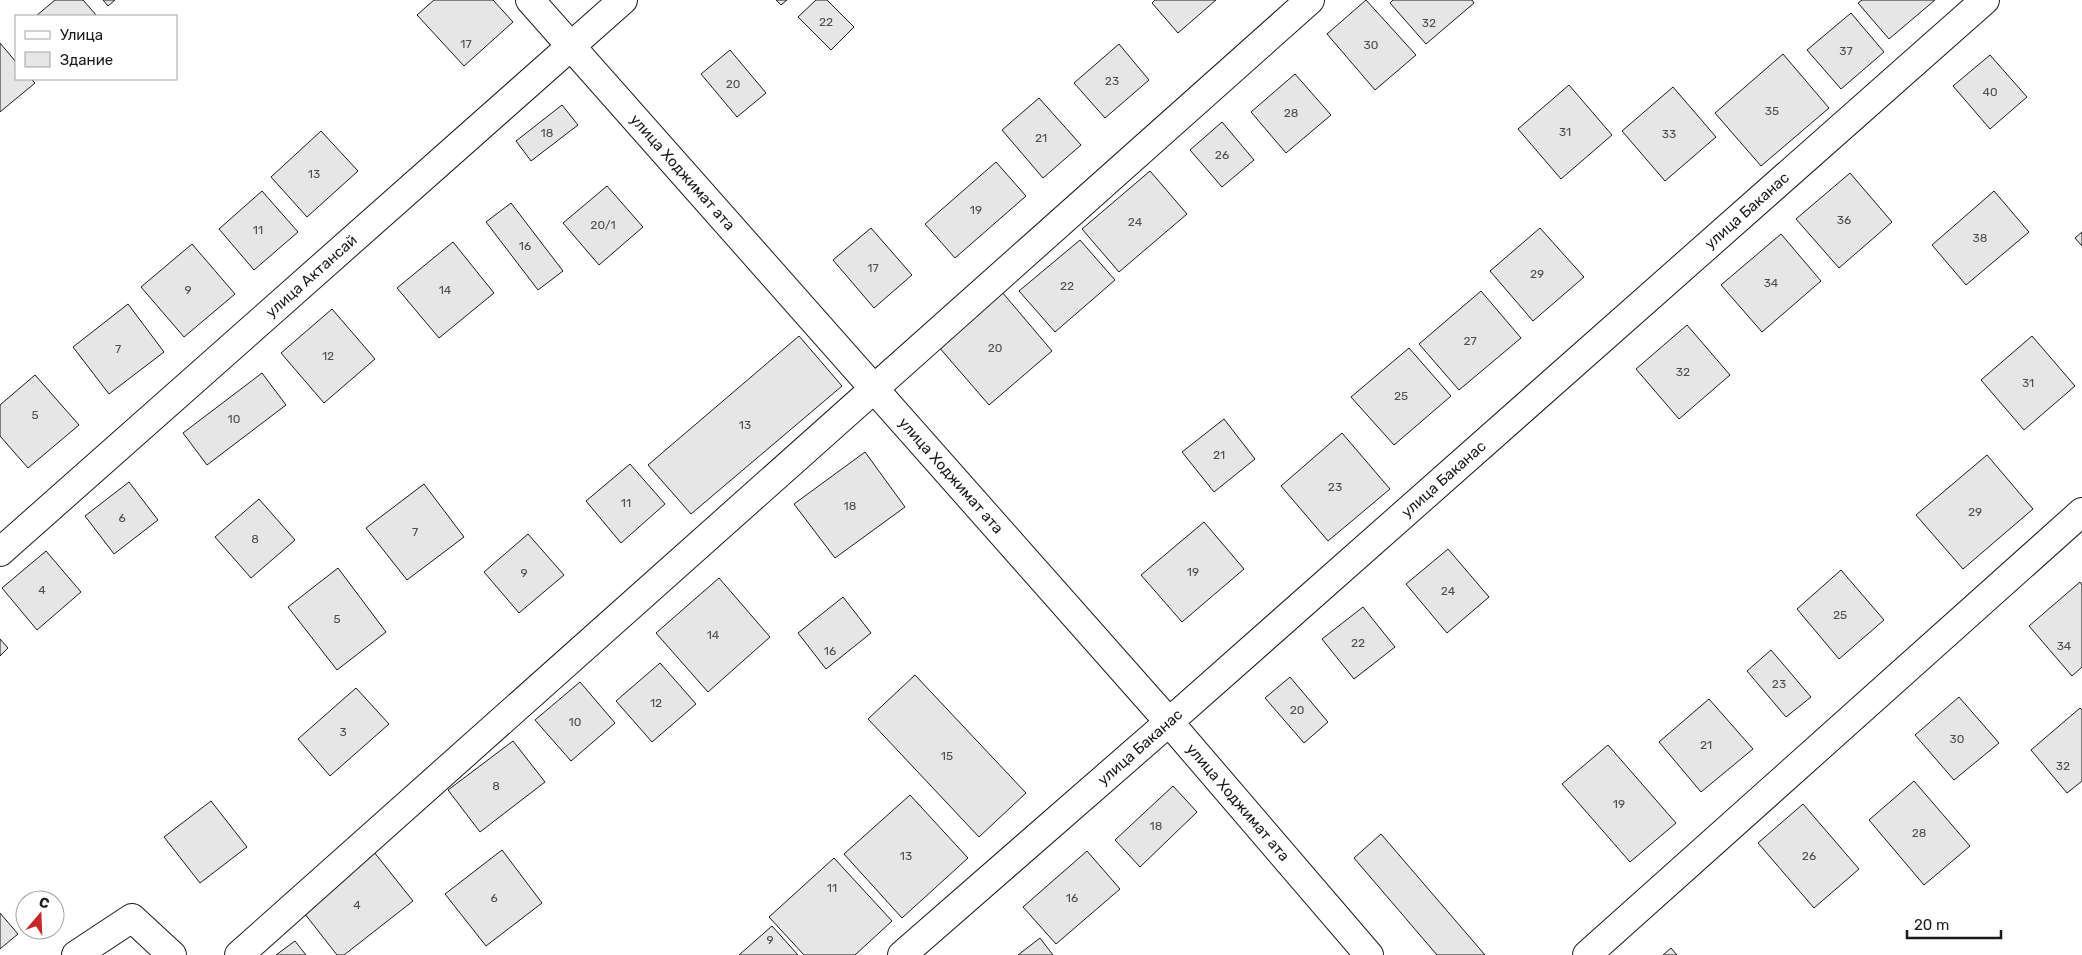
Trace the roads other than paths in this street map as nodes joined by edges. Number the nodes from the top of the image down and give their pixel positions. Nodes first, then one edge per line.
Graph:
1 (530, 0) edge
2 (623, 0) edge
3 (1310, 0) edge
4 (1985, 0) edge
5 (571, 46) junction
6 (875, 388) junction
7 (2082, 512) edge
8 (0, 552) edge
9 (1169, 722) junction
10 (76, 955) edge
11 (172, 955) edge
12 (239, 955) edge
13 (902, 955) edge
14 (1369, 955) edge
15 (1587, 955) edge

1 - 5 street, улица Ходжимат ата
2 - 5 street, улица Актансай
3 - 6 street
4 - 9 street, улица Баканас
5 - 6 street, улица Ходжимат ата
5 - 8 street, улица Актансай
6 - 9 street, улица Ходжимат ата
6 - 12 street
7 - 15 street
9 - 13 street, улица Баканас
9 - 14 street, улица Ходжимат ата
10 - 11 street

